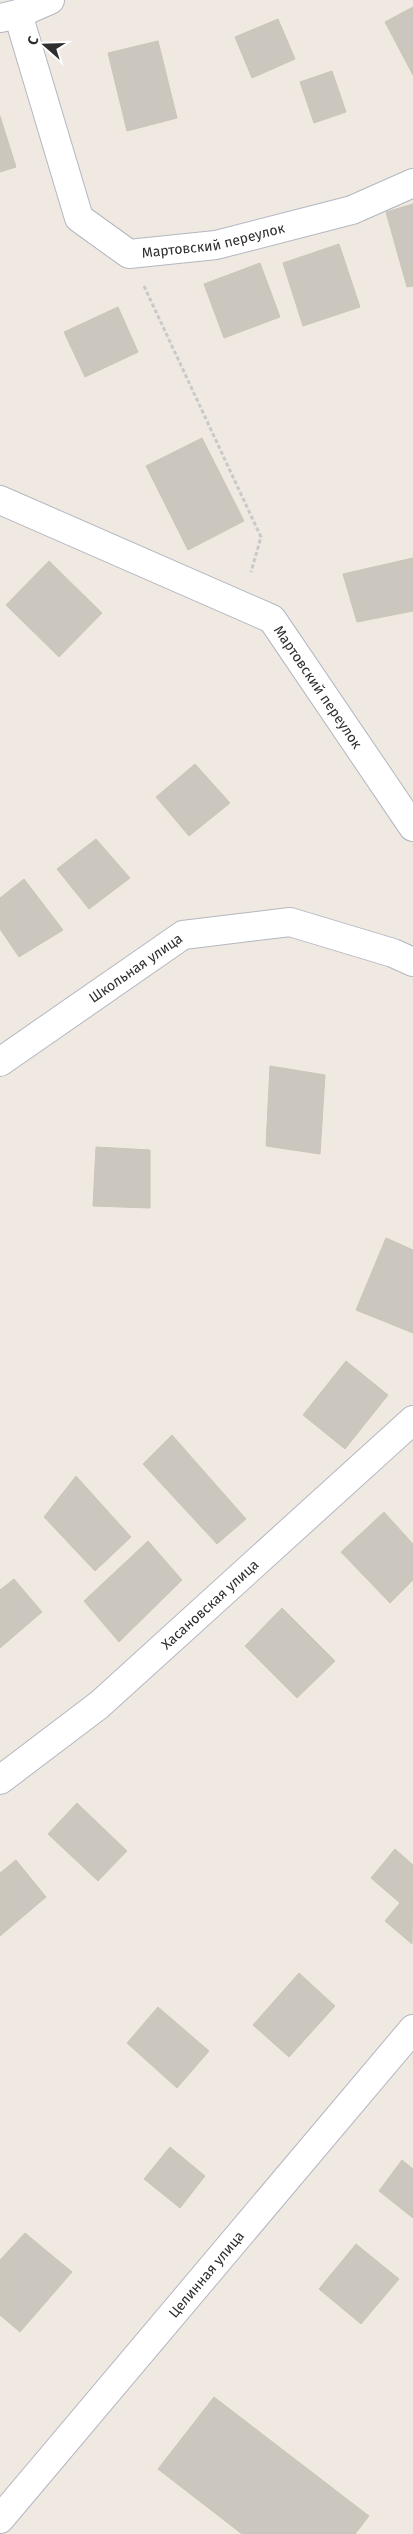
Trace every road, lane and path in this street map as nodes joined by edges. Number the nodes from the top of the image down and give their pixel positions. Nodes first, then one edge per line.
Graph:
1 (50, 0) edge
2 (9, 16) edge
3 (413, 183) edge
4 (129, 254) junction
5 (0, 500) edge
6 (241, 605) junction
7 (413, 827) edge
8 (413, 962) edge
9 (0, 1062) edge
10 (413, 1420) edge
11 (0, 1780) edge
12 (413, 2029) edge
13 (0, 2519) edge

1 - 2 street
2 - 4 street, Мартовский переулок
3 - 4 street, Мартовский переулок
4 - 6 path
5 - 6 street, Мартовский переулок
6 - 7 street, Мартовский переулок
8 - 9 street, Школьная улица
10 - 11 street, Хасановская улица
12 - 13 street, Целинная улица

